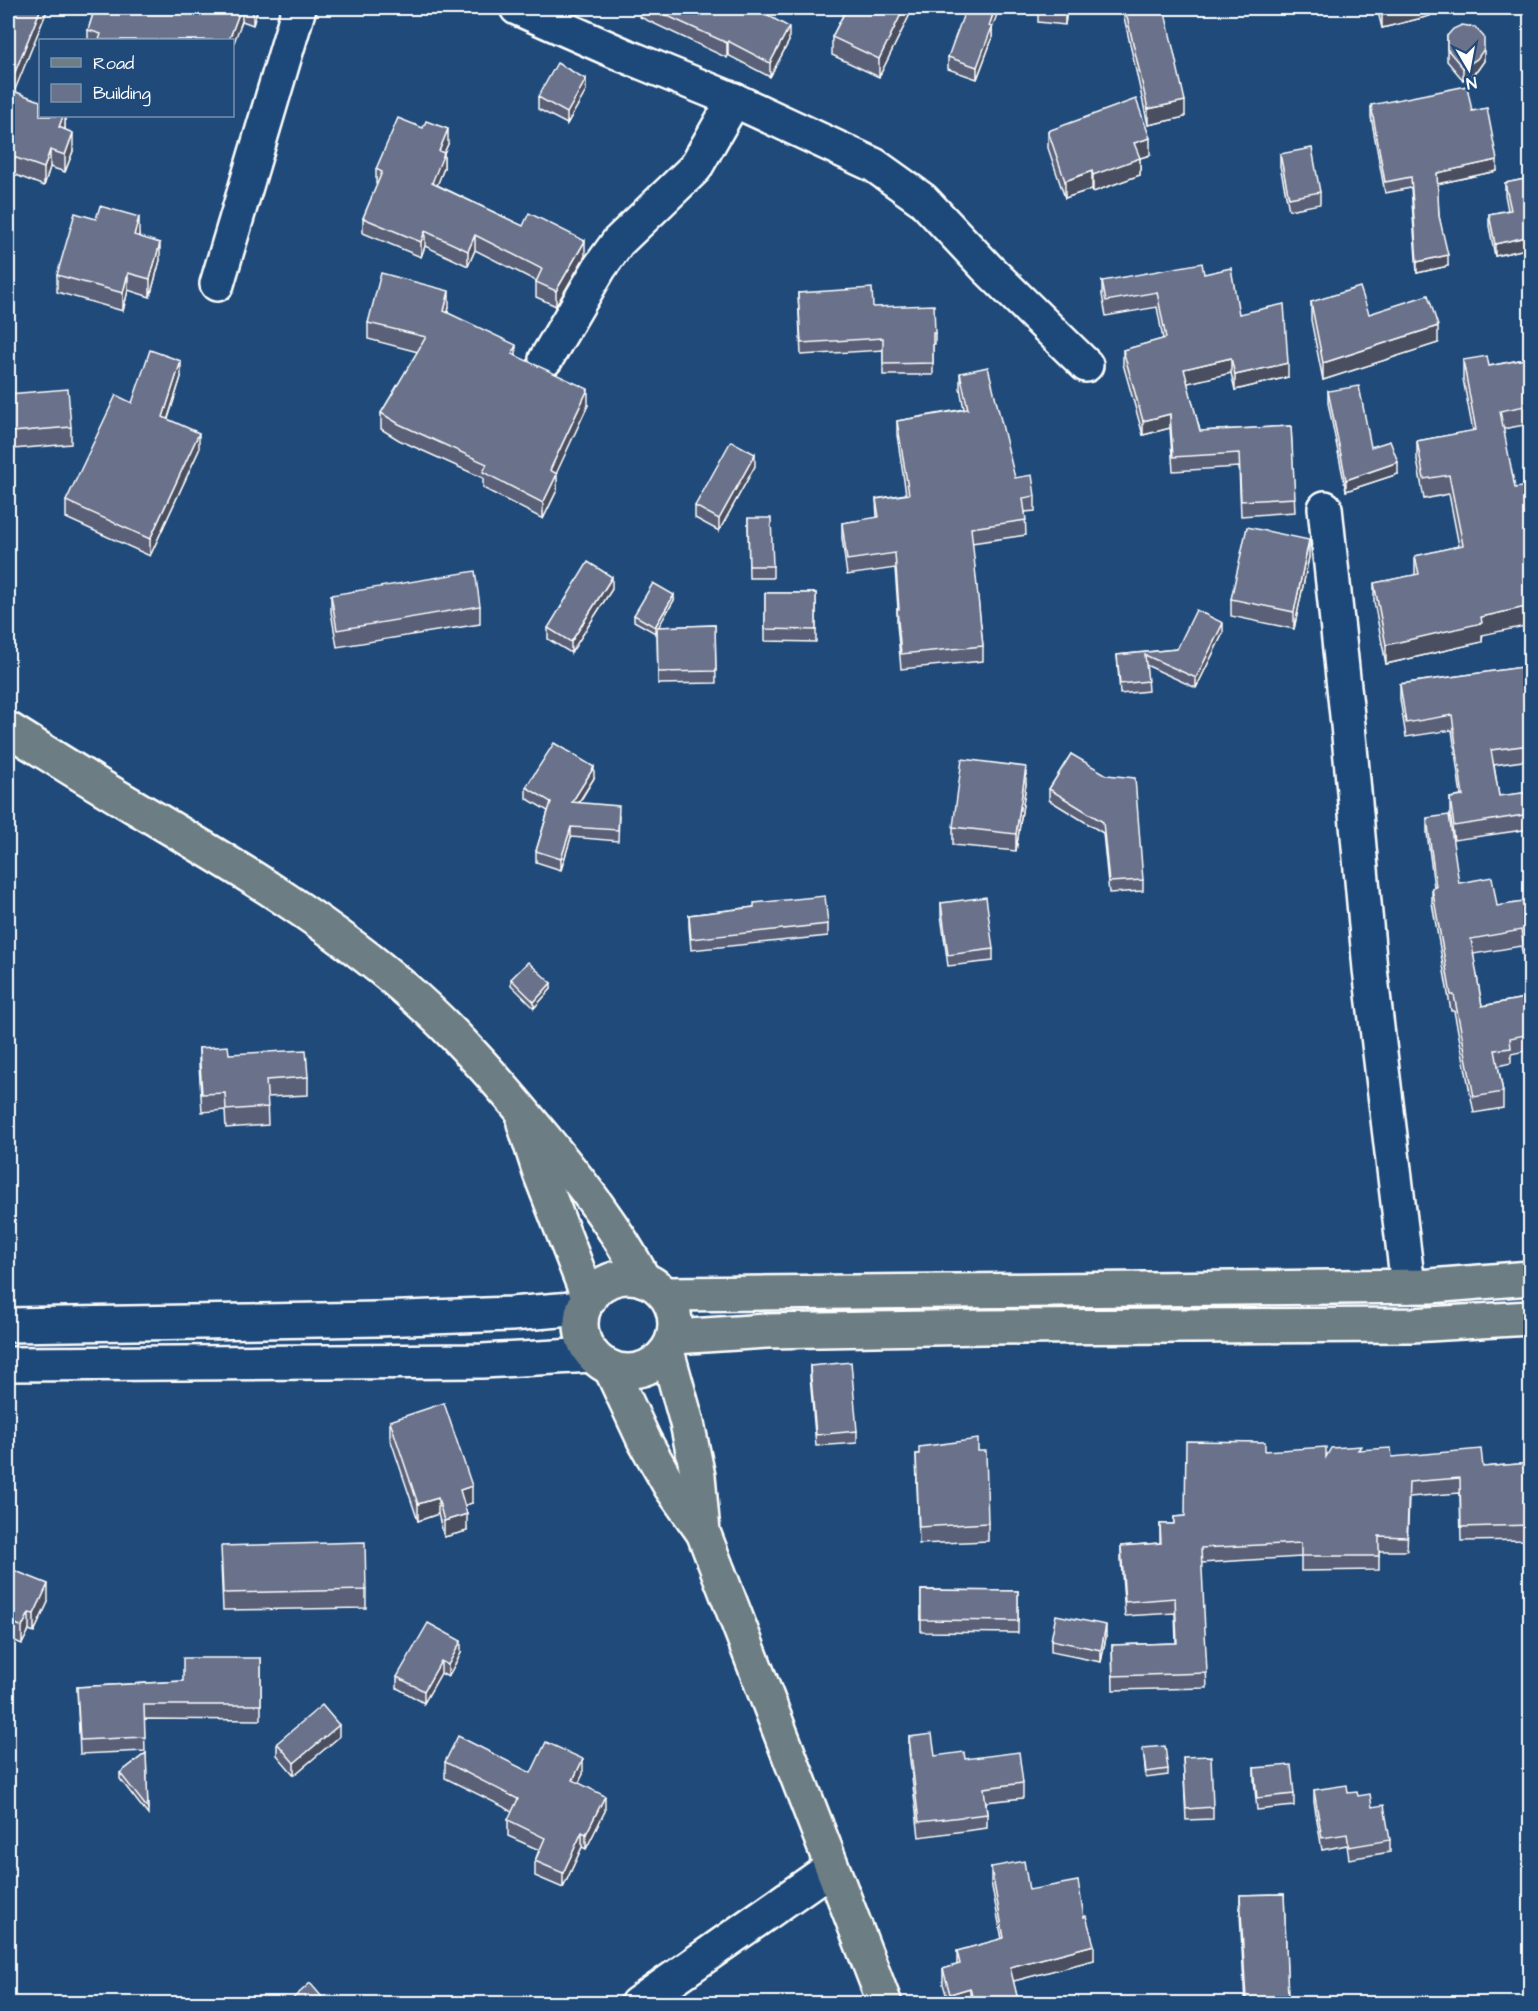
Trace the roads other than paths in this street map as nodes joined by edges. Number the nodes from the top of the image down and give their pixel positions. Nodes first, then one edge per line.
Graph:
1 (299, 8) edge
2 (517, 8) edge
3 (734, 100) junction
4 (217, 284) dead end
5 (546, 360) dead end
6 (1086, 365) dead end
7 (1325, 508) dead end
8 (8, 729) edge
9 (519, 1107) junction
10 (1530, 1278) edge
11 (1408, 1286) junction
12 (655, 1287) junction
13 (587, 1304) junction
14 (1530, 1318) edge
15 (8, 1325) edge
16 (670, 1344) junction
17 (602, 1361) junction
18 (8, 1364) edge
19 (703, 1532) junction
20 (831, 1868) junction
21 (637, 2004) edge
22 (885, 2004) edge

1 - 4 street
2 - 3 street
3 - 5 street
3 - 6 street
7 - 11 street
8 - 9 main road
9 - 12 main road
9 - 13 main road
10 - 11 main road
11 - 12 main road
12 - 13 main road
12 - 16 main road
13 - 15 street
13 - 17 main road
14 - 16 main road
16 - 17 main road
16 - 19 main road
17 - 18 street
17 - 19 main road
19 - 20 main road
20 - 21 street
20 - 22 main road

